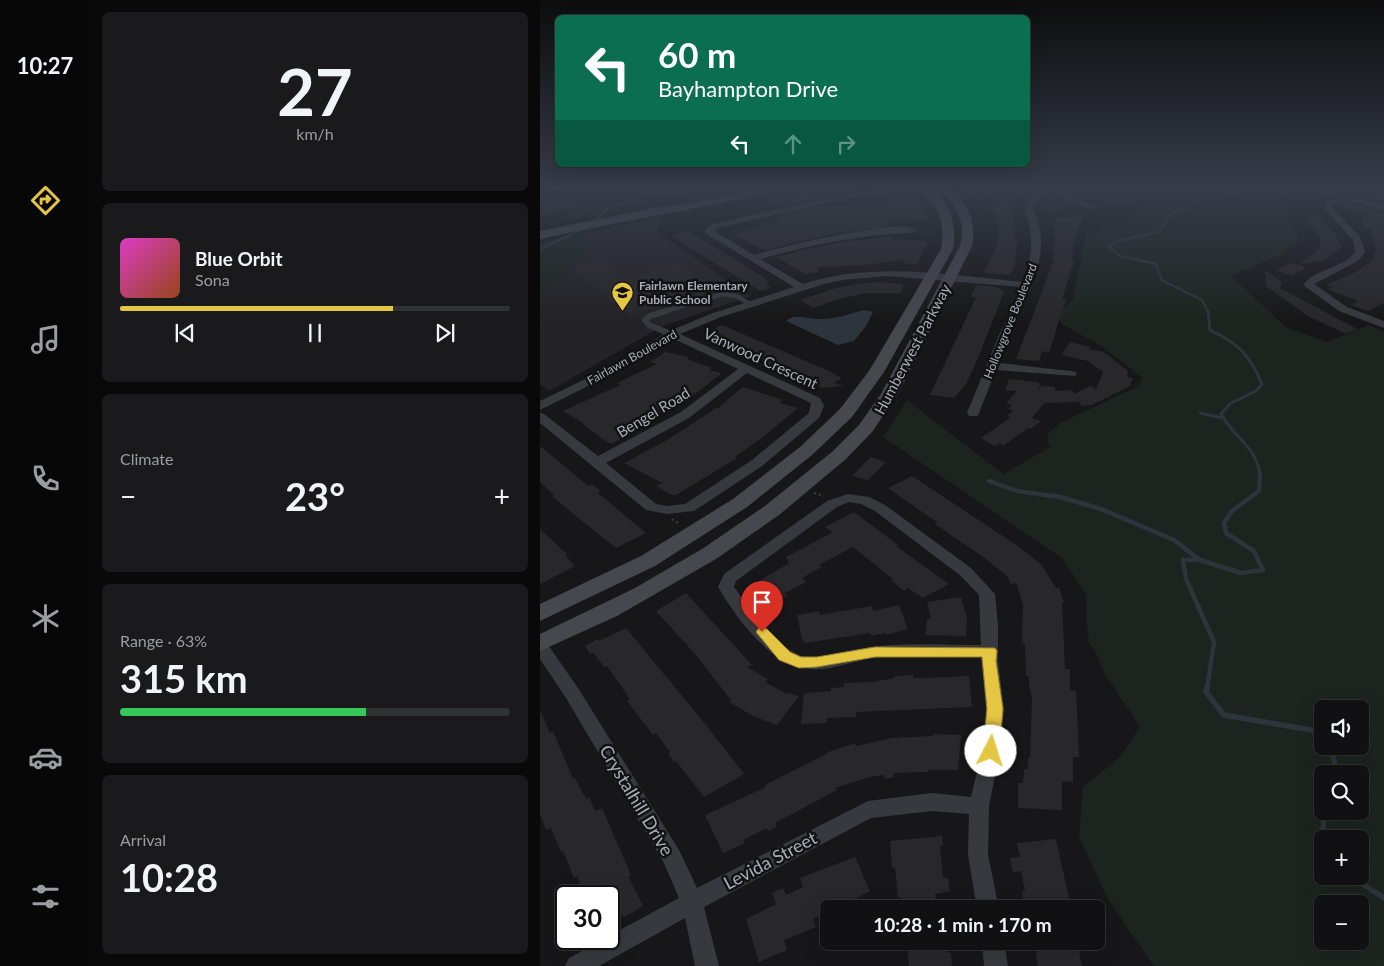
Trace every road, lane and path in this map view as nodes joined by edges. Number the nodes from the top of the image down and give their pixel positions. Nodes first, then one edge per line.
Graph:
1 (710, 231) edge
2 (869, 231) edge
3 (914, 231) edge
4 (938, 231) edge
5 (949, 231) edge
6 (969, 231) edge
7 (1036, 231) edge
8 (1349, 231) edge
9 (752, 258) junction
10 (940, 277) junction
11 (1026, 285) junction
12 (801, 288) junction
13 (750, 304) junction
14 (1384, 325) edge
15 (671, 334) junction
16 (993, 366) junction
17 (747, 368) junction
18 (1071, 374) dead end
19 (540, 406) edge
20 (973, 413) dead end
21 (540, 417) edge
22 (598, 462) junction
23 (667, 510) junction
24 (687, 528) dead end
25 (540, 613) edge
26 (540, 645) edge
27 (990, 651) junction
28 (979, 806) junction
29 (986, 900) edge
30 (692, 902) junction
31 (994, 950) edge
32 (576, 966) edge
33 (708, 966) edge
34 (996, 966) edge

1 - 9 street
2 - 9 street
3 - 4 path
5 - 10 main road, Humberwest Parkway
6 - 10 main road, Humberwest Parkway
7 - 11 street, Hollowgrove Boulevard
8 - 14 street
9 - 12 street
10 - 11 street, Fairlawn Boulevard
10 - 12 street, Fairlawn Boulevard
10 - 25 main road, Humberwest Parkway
10 - 26 main road, Humberwest Parkway
11 - 16 street, Hollowgrove Boulevard
12 - 13 street, Fairlawn Boulevard
13 - 15 street, Fairlawn Boulevard
13 - 15 lane
15 - 17 street, Vanwood Crescent
15 - 19 street, Fairlawn Boulevard
16 - 18 street
16 - 20 street, Hollowgrove Boulevard
17 - 22 street, Bengel Road
17 - 23 street, Vanwood Crescent
21 - 22 street, Vanwood Crescent
22 - 23 street, Vanwood Crescent
23 - 24 path
26 - 30 street, Crystalhill Drive
27 - 27 street
27 - 28 street
28 - 29 street
28 - 30 street, Levida Street
30 - 32 street, Levida Street
30 - 33 street, Crystalhill Drive
31 - 34 street

